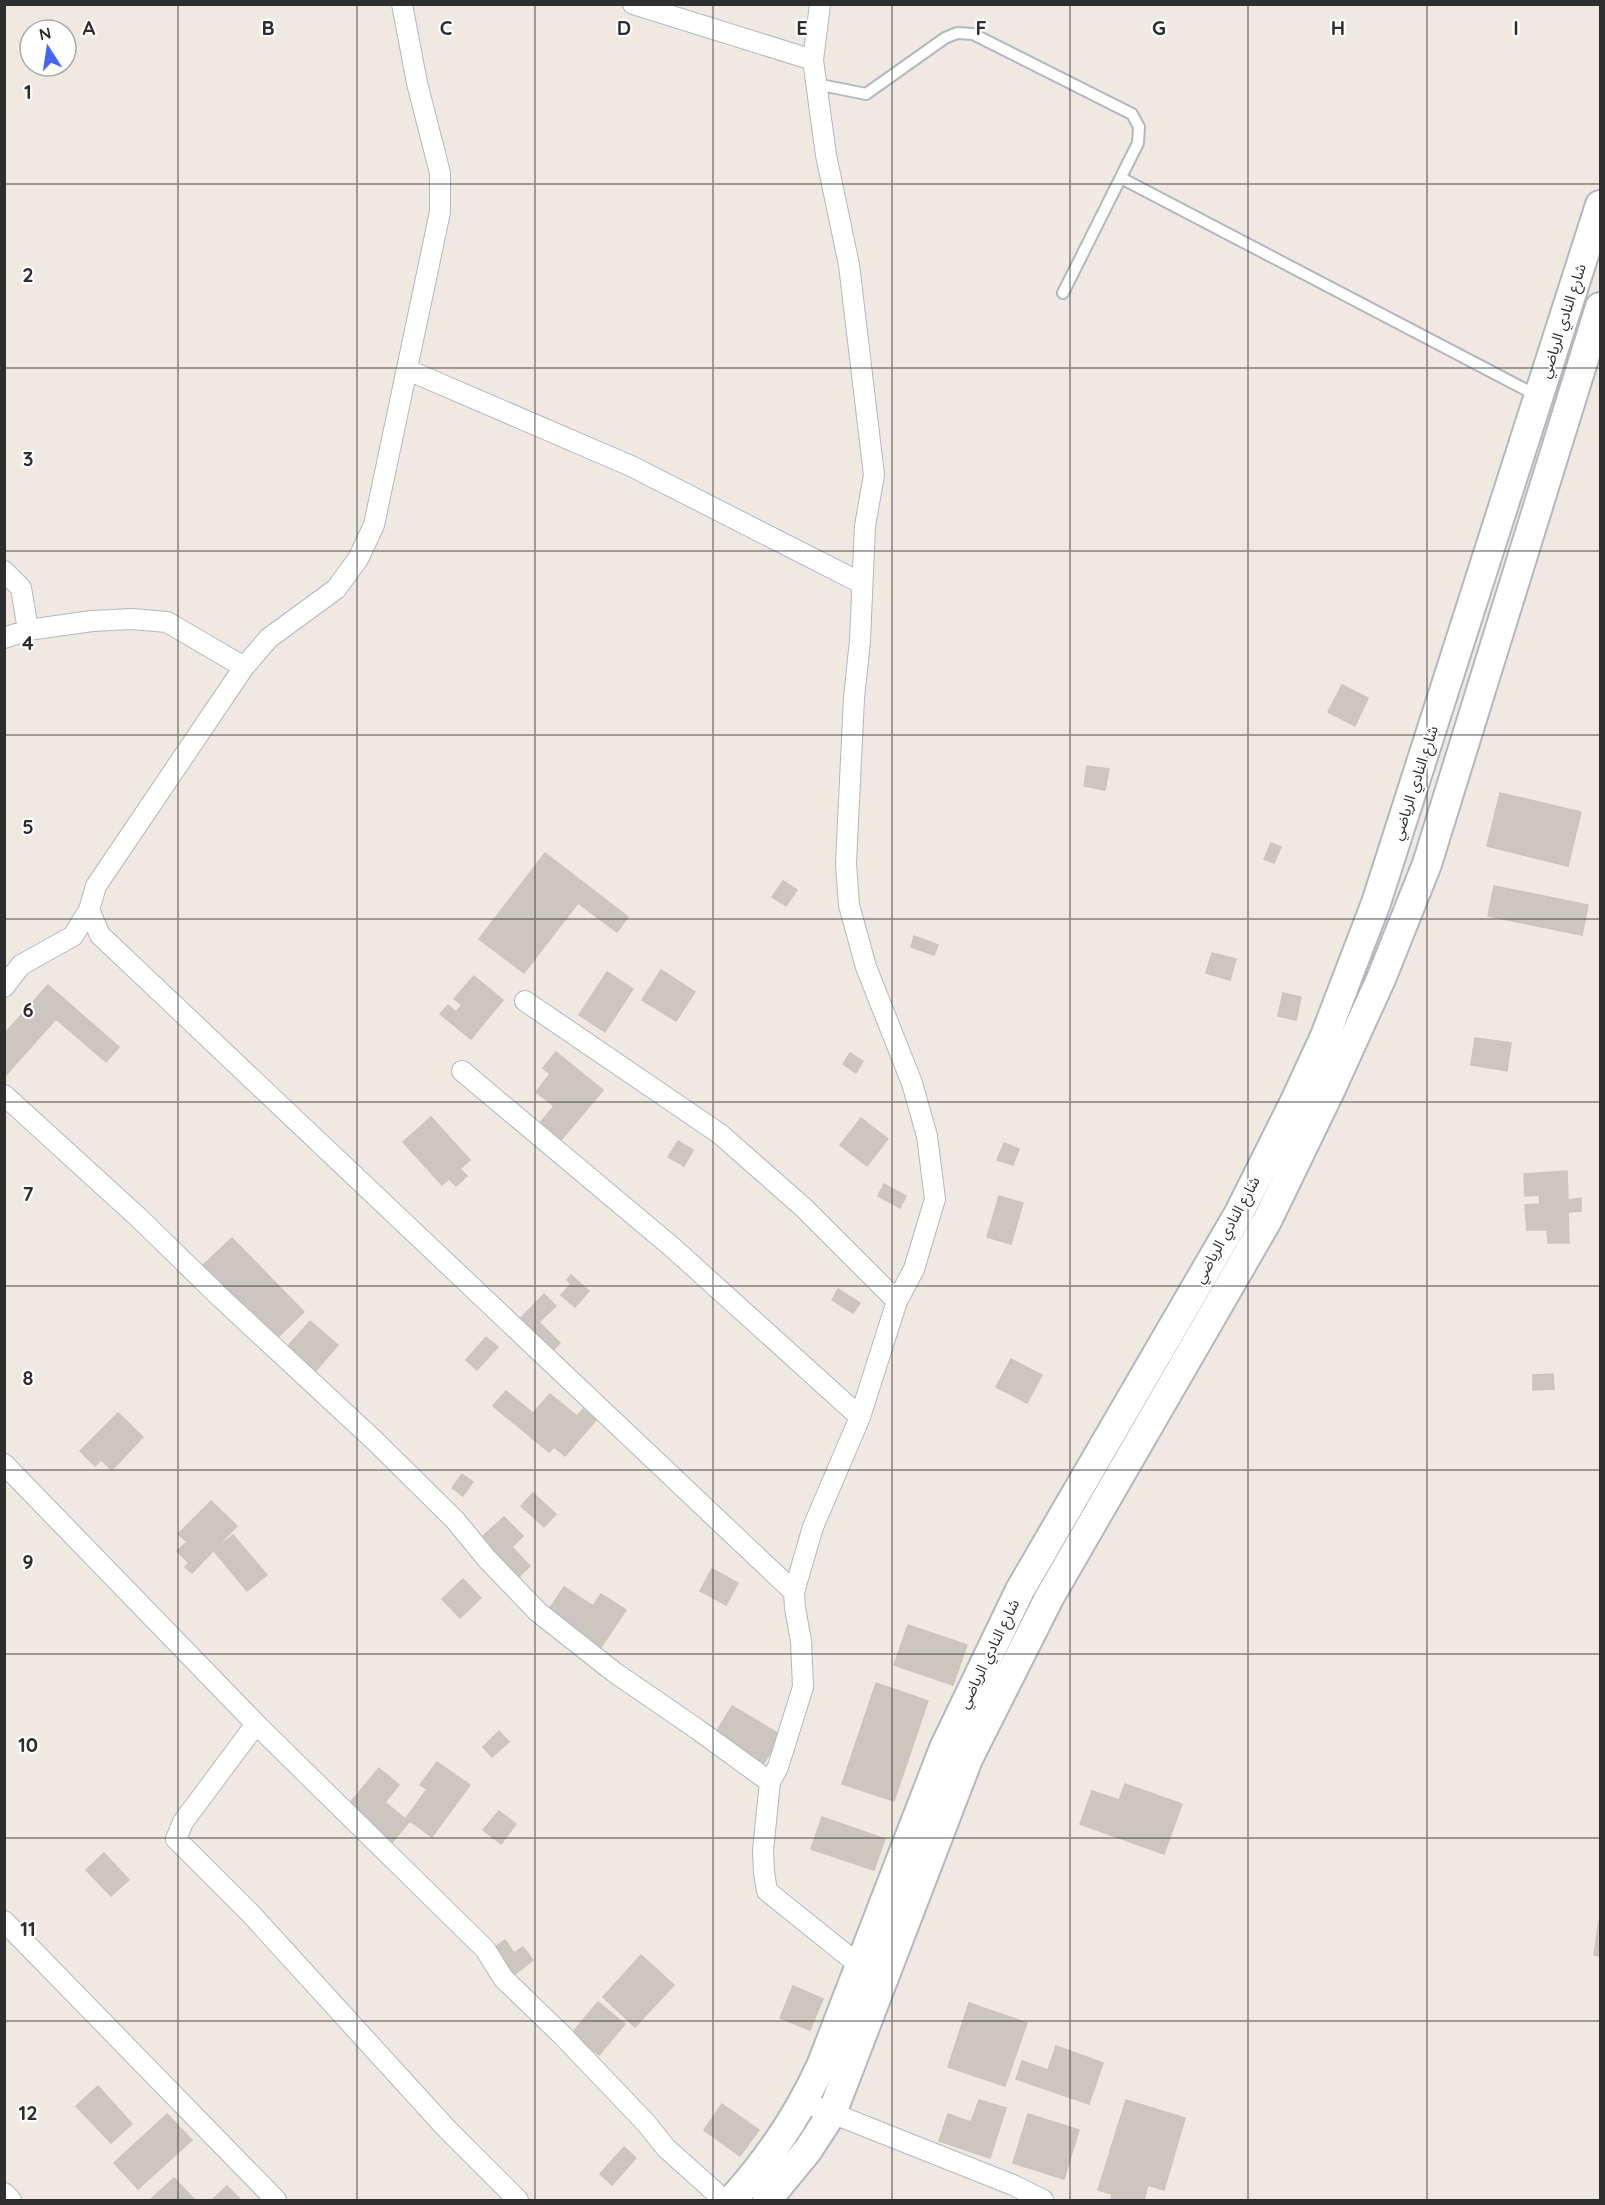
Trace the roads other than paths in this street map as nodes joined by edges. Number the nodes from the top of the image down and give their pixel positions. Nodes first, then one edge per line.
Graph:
1 (402, 4) edge
2 (633, 4) edge
3 (820, 4) edge
4 (813, 60) junction
5 (816, 84) junction
6 (1121, 178) junction
7 (1600, 205) edge
8 (1063, 292) dead end
9 (1600, 307) edge
10 (408, 370) junction
11 (1537, 404) junction
12 (1566, 419) junction
13 (4, 572) edge
14 (861, 583) junction
15 (28, 630) junction
16 (4, 638) edge
17 (244, 667) junction
18 (1448, 681) junction
19 (1482, 688) junction
20 (89, 910) junction
21 (4, 987) edge
22 (525, 1001) dead end
23 (462, 1071) dead end
24 (4, 1095) edge
25 (897, 1302) junction
26 (860, 1417) junction
27 (4, 1464) edge
28 (1049, 1541) junction
29 (1073, 1556) junction
30 (794, 1592) junction
31 (256, 1724) junction
32 (956, 1753) junction
33 (770, 1782) junction
34 (4, 1921) edge
35 (859, 1965) junction
36 (804, 2102) junction
37 (832, 2113) junction
38 (4, 2193) edge
39 (780, 2195) edge
40 (11, 2200) edge
41 (276, 2200) edge
42 (518, 2200) edge
43 (724, 2200) edge
44 (732, 2200) edge
45 (1043, 2200) edge

1 - 10 street
2 - 4 street
3 - 4 street
4 - 5 street
5 - 6 lane
5 - 14 street
6 - 8 lane
6 - 11 lane
7 - 11 main road, شارع النادي الرياضي
9 - 12 main road, شارع النادي الرياضي
10 - 14 street
10 - 17 street
11 - 12 main road
11 - 18 main road, شارع النادي الرياضي
12 - 19 main road, شارع النادي الرياضي
13 - 15 street
14 - 25 street
15 - 16 street
15 - 17 street
17 - 20 street
18 - 19 main road
18 - 28 main road, شارع النادي الرياضي
19 - 29 main road, شارع النادي الرياضي
20 - 21 street
20 - 30 street
22 - 25 street
23 - 26 street
24 - 33 street
25 - 26 street
26 - 30 street
27 - 31 street
28 - 29 main road
28 - 32 main road, شارع النادي الرياضي
29 - 32 main road, شارع النادي الرياضي
30 - 33 street
31 - 42 street
31 - 43 street
32 - 35 main road, شارع النادي الرياضي
32 - 37 main road, شارع النادي الرياضي
33 - 35 street
34 - 41 street
35 - 36 main road, شارع النادي الرياضي
36 - 37 street
36 - 44 main road, شارع النادي الرياضي
37 - 39 main road, شارع النادي الرياضي
37 - 45 street
38 - 40 street

